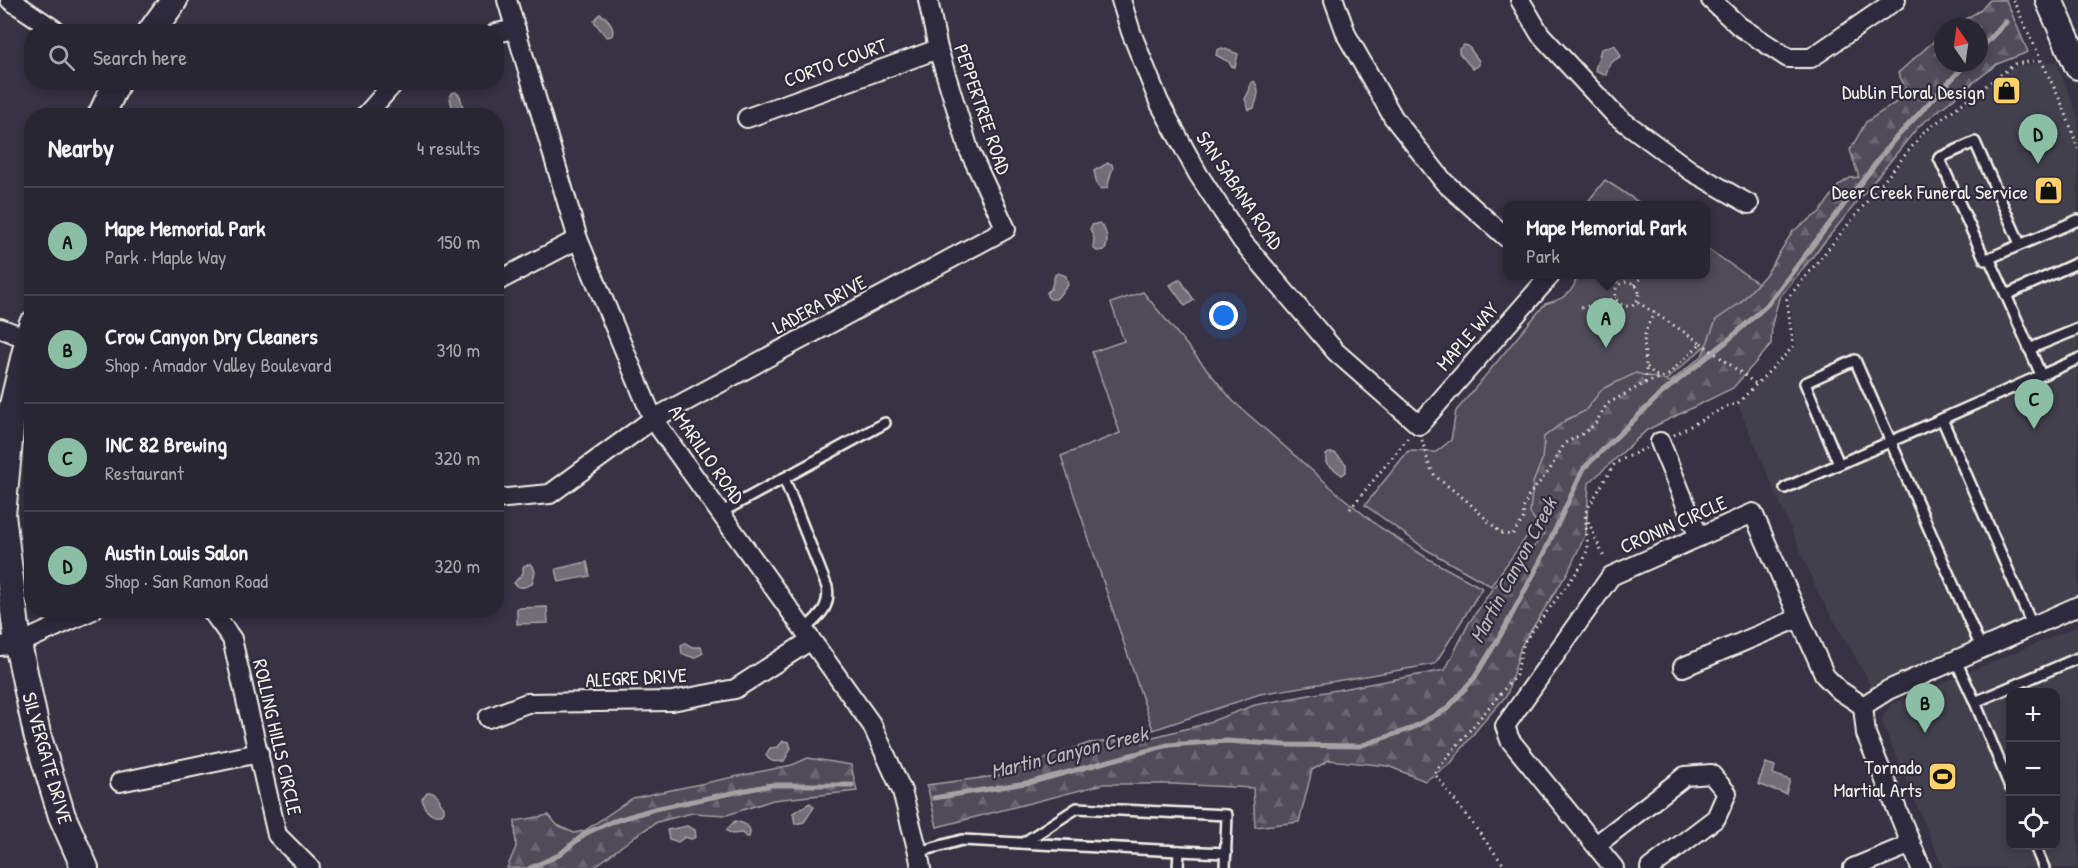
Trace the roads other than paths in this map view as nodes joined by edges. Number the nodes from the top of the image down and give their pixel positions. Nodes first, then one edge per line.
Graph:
1 (10, 0) edge
2 (174, 0) edge
3 (507, 0) edge
4 (928, 0) edge
5 (1121, 0) edge
6 (1334, 0) edge
7 (1520, 0) edge
8 (1711, 0) edge
9 (1896, 0) edge
10 (2049, 0) edge
11 (46, 24) edge
12 (157, 24) edge
13 (516, 29) junction
14 (504, 31) edge
15 (938, 49) junction
16 (2078, 66) edge
17 (113, 90) edge
18 (388, 90) edge
19 (105, 108) edge
20 (372, 108) edge
21 (747, 118) dead end
22 (1749, 204) dead end
23 (2078, 220) edge
24 (1006, 229) joint
25 (1503, 234) edge
26 (578, 239) junction
27 (2020, 244) junction
28 (1989, 258) junction
29 (2078, 265) edge
30 (504, 277) edge
31 (1546, 279) edge
32 (2006, 295) junction
33 (0, 328) edge
34 (2078, 328) edge
35 (24, 331) edge
36 (2029, 349) junction
37 (24, 358) edge
38 (2078, 359) edge
39 (2041, 375) junction
40 (653, 419) junction
41 (1942, 419) junction
42 (885, 423) dead end
43 (1419, 426) joint
44 (1660, 442) road end
45 (1890, 442) junction
46 (1839, 464) junction
47 (784, 478) junction
48 (1785, 488) dead end
49 (504, 498) edge
50 (720, 513) junction
51 (1699, 537) junction
52 (2078, 606) edge
53 (74, 618) edge
54 (223, 618) edge
55 (1799, 618) junction
56 (2033, 627) junction
57 (807, 635) junction
58 (9, 645) edge
59 (1982, 650) junction
60 (2078, 657) edge
61 (1956, 661) junction
62 (1683, 668) dead end
63 (1975, 702) junction
64 (1863, 706) junction
65 (488, 718) dead end
66 (259, 753) junction
67 (2006, 777) edge
68 (120, 782) dead end
69 (1023, 843) junction
70 (1911, 844) junction
71 (1596, 845) junction
72 (2037, 850) edge
73 (1179, 851) junction
74 (1226, 853) junction
75 (919, 860) edge
76 (85, 868) edge
77 (310, 868) edge
78 (1178, 868) edge
79 (1225, 868) edge
80 (1614, 868) edge
81 (1650, 868) edge
82 (1853, 868) edge
83 (1920, 868) edge
84 (2044, 868) edge

1 - 11 street
2 - 12 street
3 - 13 street, AMARILLO ROAD
4 - 15 street, PEPPERTREE ROAD
5 - 43 street, SAN SABANA ROAD
6 - 25 street
7 - 22 street
8 - 9 street
10 - 16 street
13 - 14 street
13 - 26 street, AMARILLO ROAD
15 - 21 street, CORTO COURT
15 - 24 street, PEPPERTREE ROAD
17 - 19 street
18 - 20 street
23 - 27 lane
24 - 40 street, LADERA DRIVE
26 - 30 street
26 - 40 street, AMARILLO ROAD
27 - 28 lane
27 - 28 lane
28 - 32 lane
29 - 32 lane
31 - 43 street, MAPLE WAY
32 - 36 lane
33 - 35 street
34 - 36 lane
36 - 39 lane
37 - 58 street, SILVERGATE DRIVE
38 - 39 lane
39 - 41 lane
40 - 49 street, LADERA DRIVE
40 - 50 street, AMARILLO ROAD
41 - 45 lane
41 - 56 lane
42 - 47 lane
44 - 51 street
45 - 46 lane
45 - 46 lane
45 - 59 lane
46 - 48 lane
47 - 50 lane
47 - 57 lane
50 - 57 street, AMARILLO ROAD
51 - 55 street, CRONIN CIRCLE
51 - 71 street, CRONIN CIRCLE
52 - 56 street
53 - 58 street
54 - 66 street, ROLLING HILLS CIRCLE
55 - 62 street
55 - 64 street, CRONIN CIRCLE
56 - 59 street
57 - 65 street, ALEGRE DRIVE
57 - 75 street, AMARILLO ROAD
58 - 76 street, SILVERGATE DRIVE
59 - 61 street
60 - 63 lane
61 - 63 lane
61 - 64 street
63 - 67 lane
64 - 70 street
66 - 68 street
66 - 77 street, ROLLING HILLS CIRCLE
69 - 73 lane
69 - 74 lane
69 - 75 lane
70 - 82 street
70 - 83 street
71 - 80 street, CRONIN CIRCLE
71 - 81 street
72 - 84 lane
73 - 74 lane
73 - 78 lane
74 - 79 lane

